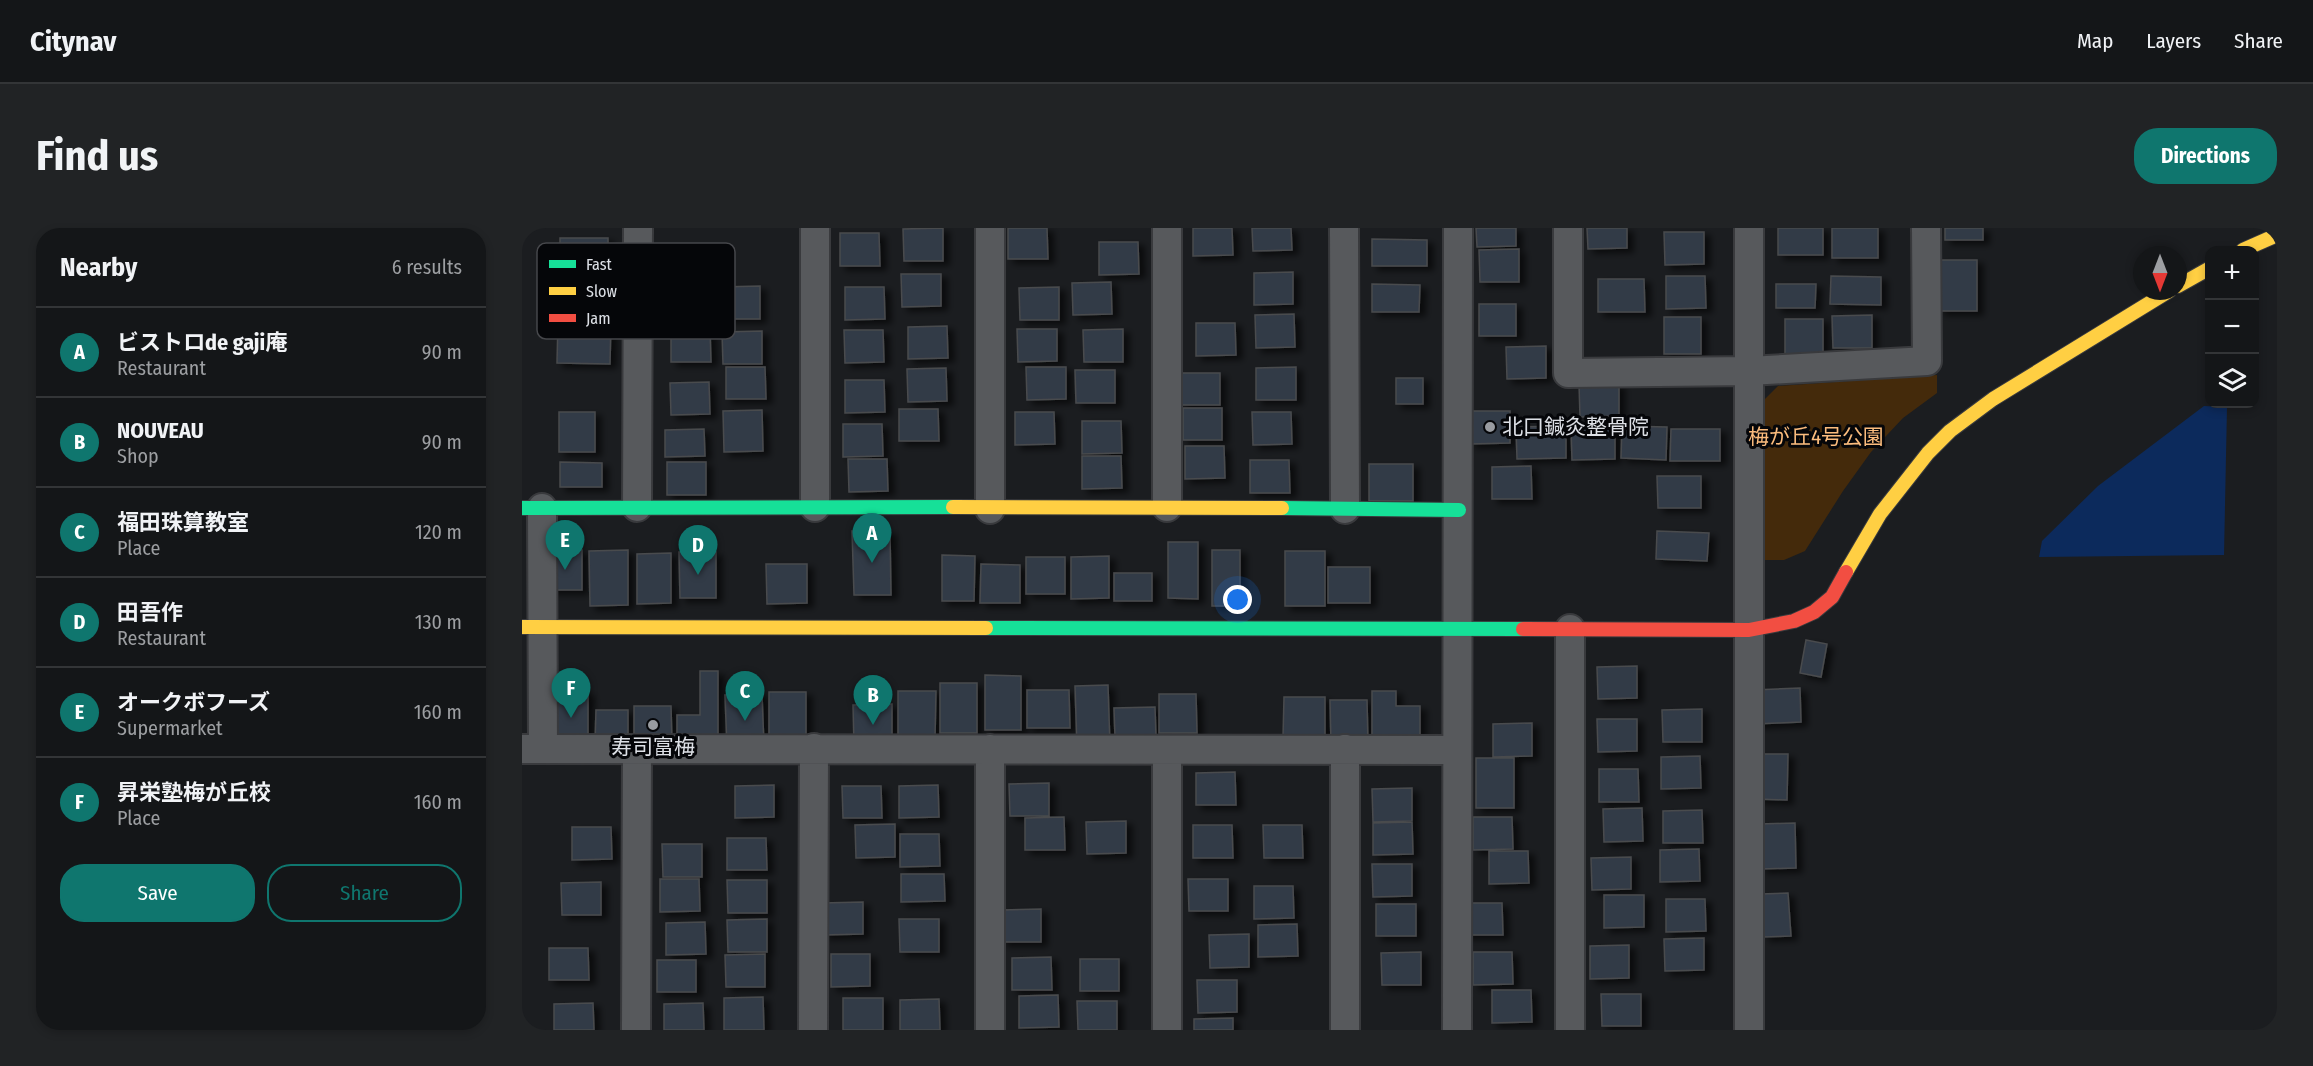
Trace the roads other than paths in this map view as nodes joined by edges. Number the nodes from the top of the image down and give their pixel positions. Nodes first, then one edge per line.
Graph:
1 (638, 228) edge
2 (815, 228) edge
3 (990, 228) edge
4 (1167, 228) edge
5 (1344, 228) edge
6 (1458, 228) edge
7 (1568, 228) edge
8 (1749, 228) edge
9 (1926, 228) edge
10 (2277, 235) edge
11 (638, 243) edge
12 (2252, 246) edge
13 (2205, 271) edge
14 (2187, 281) edge
15 (2154, 300) edge
16 (638, 339) edge
17 (1749, 371) junction
18 (637, 507) junction
19 (815, 507) junction
20 (1167, 507) junction
21 (532, 508) edge
22 (990, 509) junction
23 (1345, 509) junction
24 (1459, 510) junction
25 (532, 627) edge
26 (1457, 629) junction
27 (1570, 629) junction
28 (1749, 630) junction
29 (814, 748) junction
30 (532, 749) edge
31 (637, 749) junction
32 (990, 749) junction
33 (1345, 749) junction
34 (1167, 750) junction
35 (1457, 750) junction
36 (636, 1030) edge
37 (813, 1030) edge
38 (990, 1030) edge
39 (1167, 1030) edge
40 (1344, 1030) edge
41 (1456, 1030) edge
42 (1570, 1030) edge
43 (1749, 1030) edge

1 - 11 street
2 - 19 street
3 - 22 street
4 - 20 street
5 - 23 street
6 - 24 street
7 - 17 street
8 - 17 street
9 - 17 street
10 - 12 street
13 - 14 street
15 - 28 street
16 - 18 street
17 - 28 street
18 - 19 street
18 - 21 street
19 - 22 street
20 - 22 street
20 - 23 street
21 - 25 street
23 - 24 street
24 - 26 street
25 - 26 street
25 - 30 street
26 - 27 street
26 - 35 street
27 - 28 street
27 - 42 street
28 - 43 street
29 - 31 street
29 - 32 street
29 - 37 street
30 - 31 street
31 - 36 street
32 - 34 street
32 - 38 street
33 - 34 street
33 - 35 street
33 - 40 street
34 - 39 street
35 - 41 street

